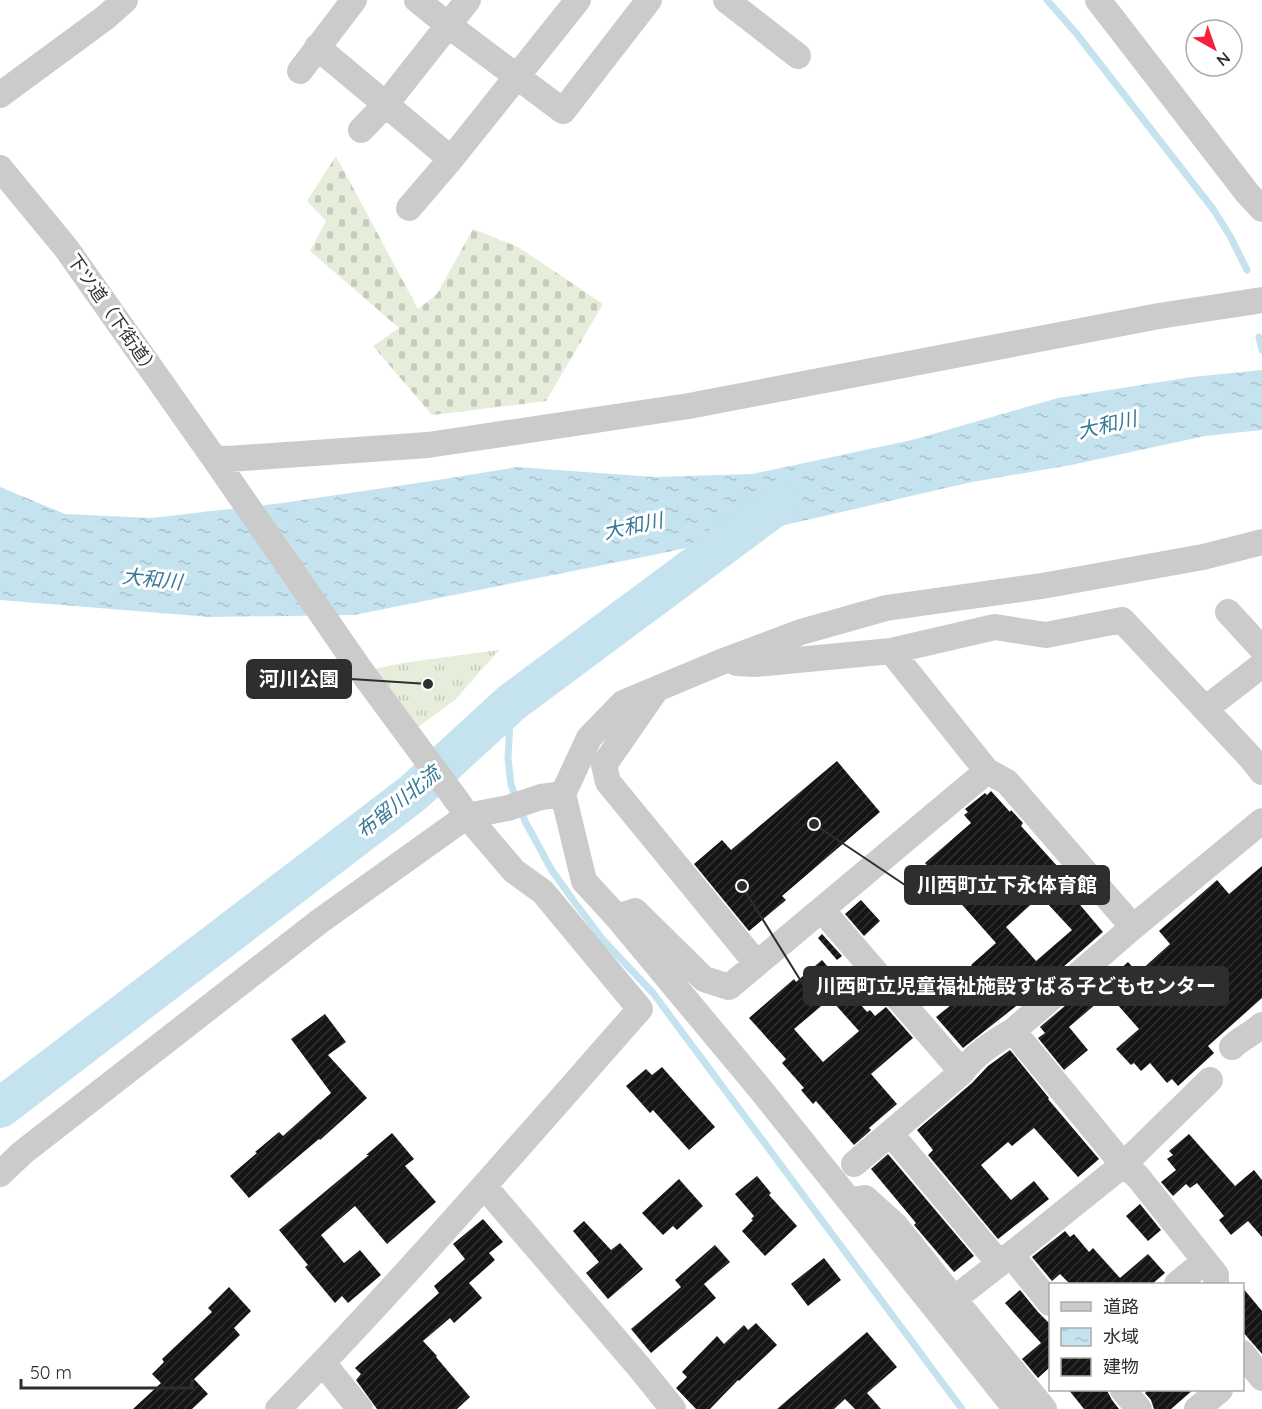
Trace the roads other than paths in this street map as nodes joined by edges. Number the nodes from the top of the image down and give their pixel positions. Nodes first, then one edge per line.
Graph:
1 (126, 0) edge
2 (354, 0) edge
3 (417, 0) edge
4 (468, 0) edge
5 (649, 0) edge
6 (726, 0) edge
7 (1098, 0) edge
8 (570, 3) edge
9 (448, 25) junction
10 (317, 47) junction
11 (798, 56) dead end
12 (300, 71) dead end
13 (517, 77) junction
14 (0, 95) edge
15 (386, 105) junction
16 (361, 130) dead end
17 (451, 159) junction
18 (0, 168) edge
19 (410, 208) dead end
20 (1262, 209) edge
21 (1262, 300) edge
22 (217, 463) junction
23 (1262, 542) edge
24 (1228, 612) dead end
25 (1262, 649) edge
26 (891, 651) junction
27 (721, 662) junction
28 (1262, 665) edge
29 (657, 689) junction
30 (1205, 709) junction
31 (1258, 760) edge
32 (987, 771) junction
33 (552, 796) junction
34 (463, 809) junction
35 (1262, 821) edge
36 (581, 881) junction
37 (545, 891) junction
38 (822, 910) junction
39 (617, 917) junction
40 (1133, 927) junction
41 (757, 964) junction
42 (1013, 1031) junction
43 (962, 1072) junction
44 (1210, 1080) dead end
45 (890, 1133) junction
46 (854, 1164) dead end
47 (1124, 1164) junction
48 (0, 1174) edge
49 (484, 1186) junction
50 (849, 1200) junction
51 (1005, 1259) junction
52 (1205, 1261) junction
53 (1178, 1283) edge
54 (1216, 1283) edge
55 (954, 1299) junction
56 (1049, 1302) edge
57 (323, 1363) junction
58 (1125, 1391) edge
59 (1218, 1391) edge
60 (1038, 1402) edge
61 (278, 1409) edge
62 (360, 1409) edge
63 (673, 1409) edge
64 (1139, 1409) edge
65 (1197, 1409) edge

1 - 14 street
2 - 10 street
3 - 9 street
4 - 9 street
5 - 13 street
6 - 11 street
7 - 20 street
8 - 13 street
9 - 13 street
9 - 15 street
10 - 12 street
10 - 15 street
13 - 17 street
15 - 16 street
15 - 17 street
17 - 19 street
18 - 22 street, 下ツ道（下街道）
21 - 22 street
22 - 34 street, 下ツ道（下街道）
23 - 27 street
24 - 25 street
26 - 27 street
26 - 30 street
26 - 32 street
27 - 29 street
28 - 30 street
29 - 33 street
29 - 41 street
30 - 31 street
32 - 38 street
32 - 40 street
33 - 34 street
33 - 36 street
34 - 37 street, 下ツ道（下街道）
34 - 48 street
35 - 40 street
36 - 37 street
36 - 39 street
37 - 49 street, 下ツ道（下街道）
38 - 41 street
38 - 43 street
39 - 41 street
39 - 50 street
40 - 42 street
42 - 43 street
42 - 47 street
43 - 45 street
44 - 47 street
45 - 46 street
45 - 51 street
47 - 51 street
47 - 52 street
49 - 57 street
49 - 63 street
50 - 55 street
50 - 60 street
51 - 55 street
51 - 56 street
52 - 53 street
52 - 54 street
55 - 60 street
57 - 61 street
57 - 62 street
58 - 64 street
59 - 65 street

